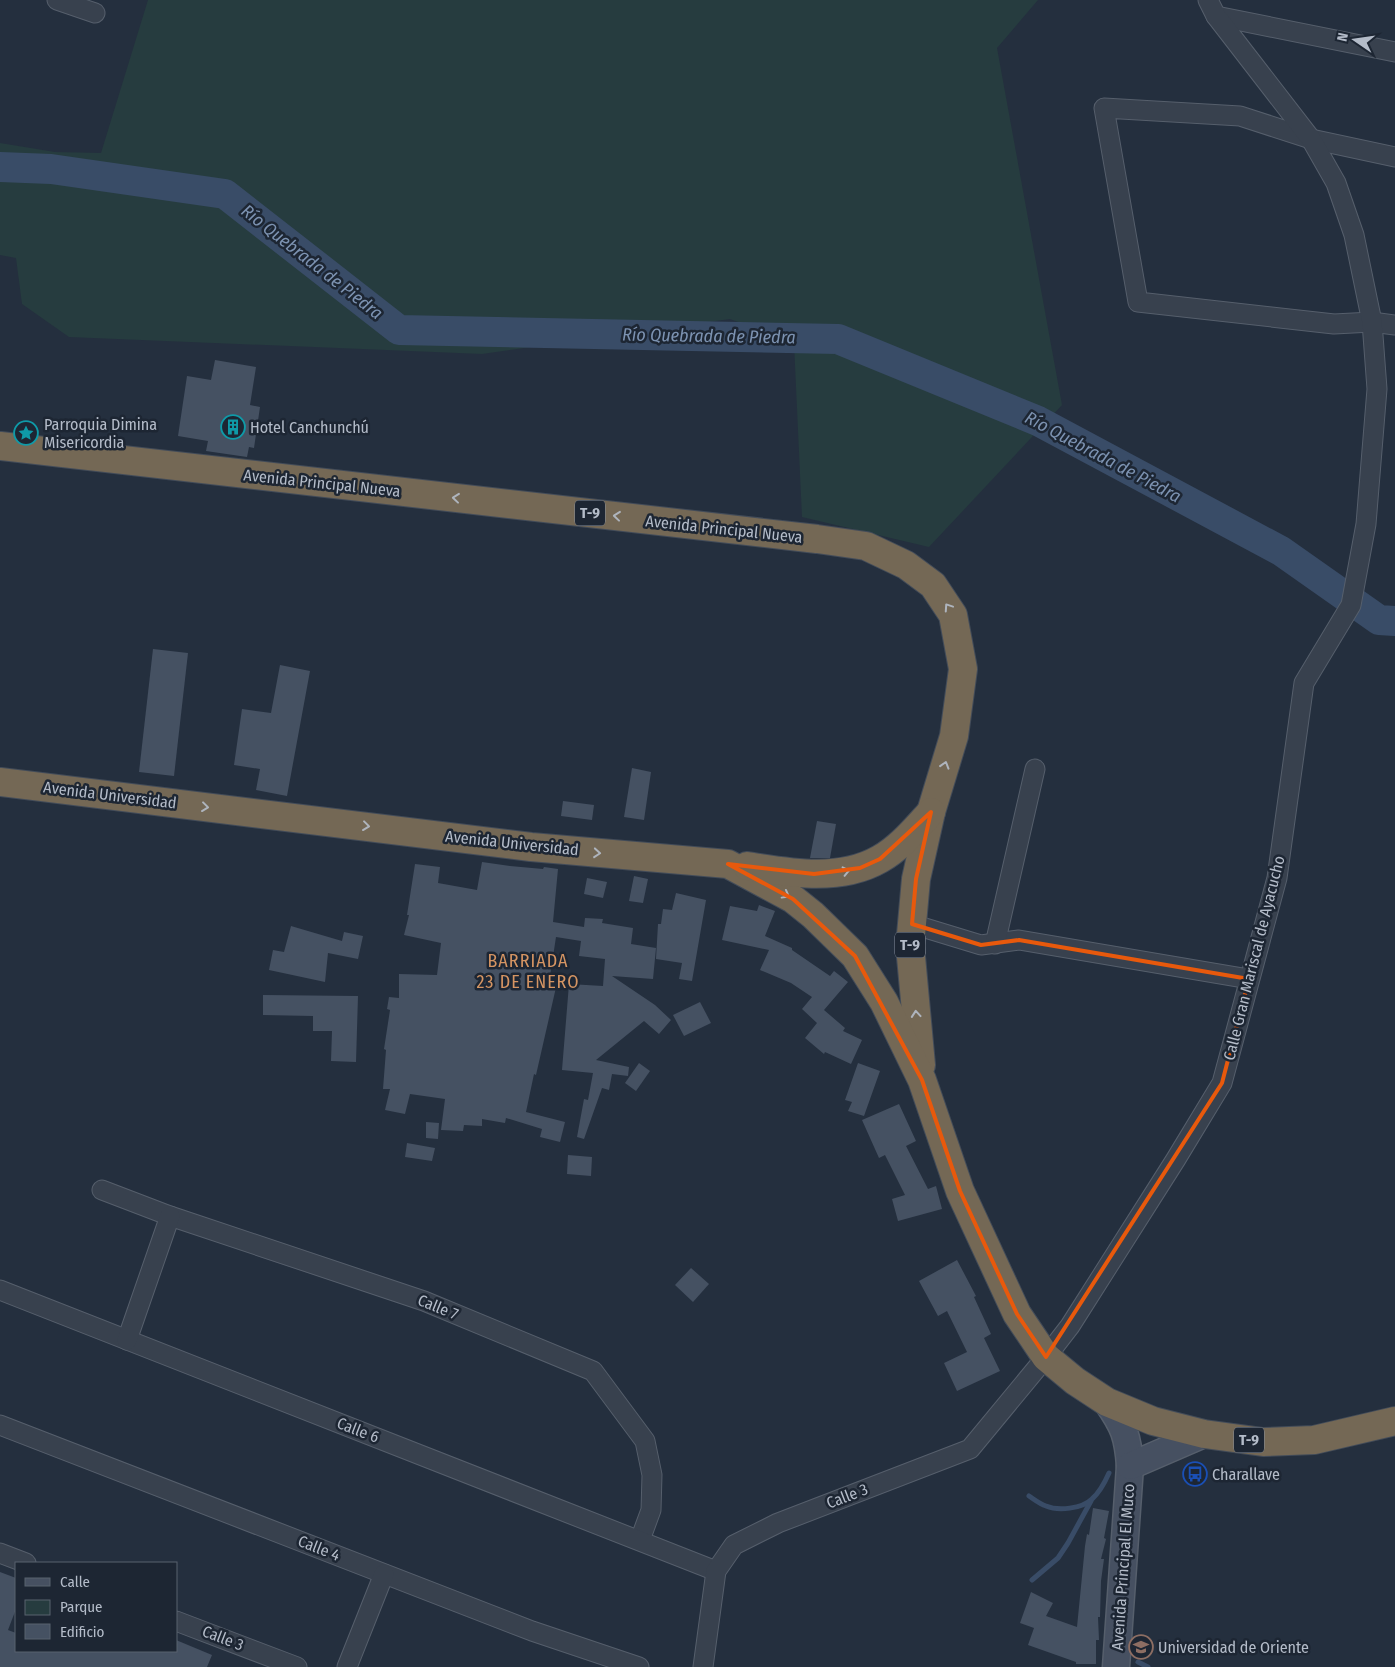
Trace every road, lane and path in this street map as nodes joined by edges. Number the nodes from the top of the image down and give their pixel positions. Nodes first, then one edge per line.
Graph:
1 (57, 0) edge
2 (1212, 8) edge
3 (95, 13) dead end
4 (1395, 52) edge
5 (1311, 139) junction
6 (1395, 157) edge
7 (1372, 322) junction
8 (1395, 325) edge
9 (0, 446) edge
10 (1035, 769) dead end
11 (0, 782) edge
12 (931, 812) junction
13 (728, 864) junction
14 (912, 924) junction
15 (995, 944) junction
16 (1250, 979) junction
17 (922, 1080) junction
18 (102, 1190) dead end
19 (170, 1216) junction
20 (0, 1290) edge
21 (127, 1340) junction
22 (1046, 1357) junction
23 (1107, 1402) junction
24 (1395, 1421) edge
25 (0, 1425) edge
26 (1204, 1434) junction
27 (1130, 1466) junction
28 (640, 1540) junction
29 (0, 1553) edge
30 (23, 1562) edge
31 (716, 1571) junction
32 (384, 1574) junction
33 (178, 1622) edge
34 (297, 1667) edge
35 (347, 1667) edge
36 (639, 1667) edge
37 (703, 1667) edge
38 (1116, 1667) edge

1 - 3 street
2 - 4 street
2 - 5 street, Calle Gran Mariscal de Ayacucho
5 - 6 street
5 - 7 street, Calle Gran Mariscal de Ayacucho
5 - 7 street
7 - 8 street
7 - 16 street, Calle Gran Mariscal de Ayacucho
12 -> 9 highway, Avenida Principal Nueva / T-9
10 - 15 street
11 -> 13 highway, Avenida Universidad / T-9
13 -> 12 highway, T-9
12 - 14 highway, Avenida Principal Nueva / T-9
13 -> 17 highway, Avenida Universidad / T-9
14 - 15 street
17 -> 14 highway, Avenida Principal Nueva / T-9
15 - 16 street
16 - 22 street, Calle Gran Mariscal de Ayacucho
17 - 22 highway, T-9
18 - 19 street, Calle 7
19 - 21 street
19 - 28 street, Calle 7
20 - 21 street, Calle 6
21 - 28 street, Calle 6
22 - 23 highway, T-9
22 - 31 street, Calle 3
23 - 26 highway, T-9
23 - 27 street, Avenida Principal El Muco
24 - 26 highway, T-9
25 - 32 street, Calle 4
26 - 27 street
27 - 38 street, Avenida Principal El Muco
28 - 31 street, Calle 6
29 - 30 street
31 - 37 street, Calle 3
32 - 35 street
32 - 36 street, Calle 4
33 - 34 street, Calle 3

